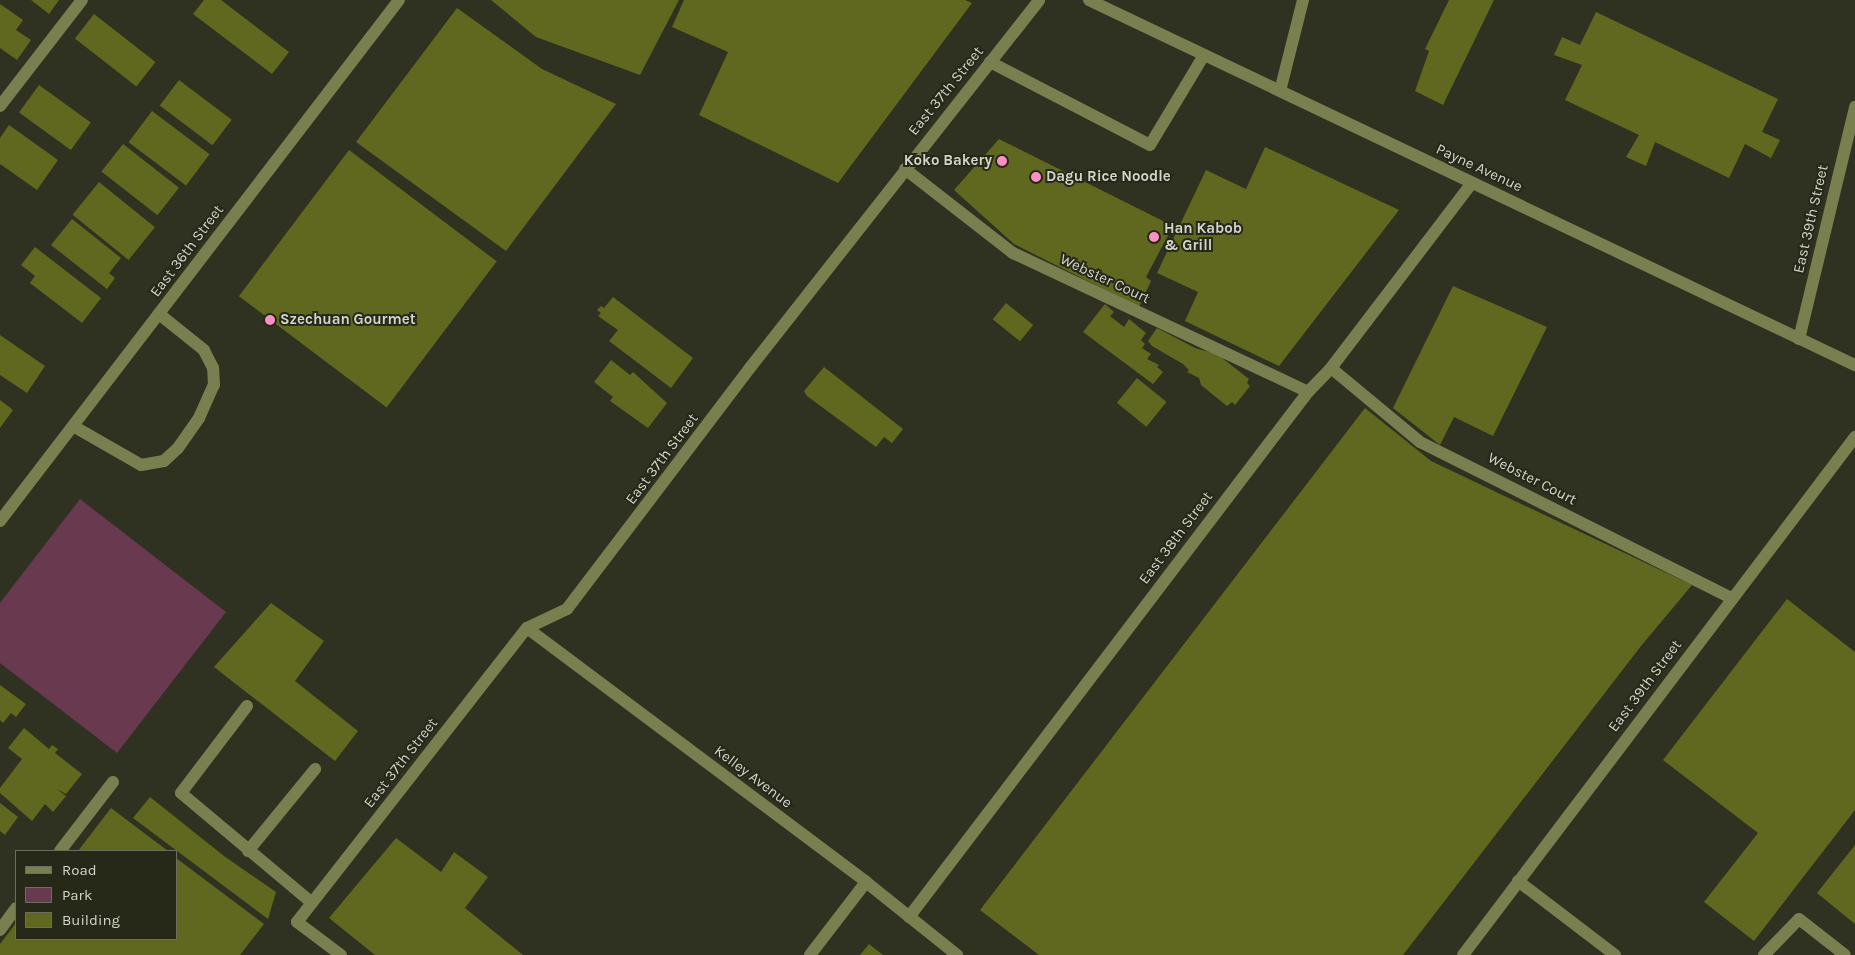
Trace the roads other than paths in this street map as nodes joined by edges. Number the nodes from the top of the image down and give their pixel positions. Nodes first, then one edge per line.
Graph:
1 (82, 0) edge
2 (398, 0) edge
3 (1039, 0) edge
4 (1089, 0) edge
5 (1303, 0) edge
6 (1204, 54) junction
7 (990, 62) junction
8 (1280, 91) junction
9 (0, 106) edge
10 (1855, 107) edge
11 (905, 169) junction
12 (1472, 182) junction
13 (159, 314) junction
14 (1799, 339) junction
15 (1855, 365) edge
16 (1332, 368) junction
17 (1308, 392) junction
18 (73, 426) junction
19 (1855, 437) edge
20 (0, 521) edge
21 (1732, 598) junction
22 (528, 628) junction
23 (246, 706) dead end
24 (315, 769) dead end
25 (113, 782) dead end
26 (61, 850) edge
27 (248, 852) junction
28 (1518, 881) junction
29 (866, 882) junction
30 (312, 903) junction
31 (15, 909) edge
32 (909, 917) junction
33 (0, 930) edge
34 (341, 955) edge
35 (810, 955) edge
36 (957, 955) edge
37 (1463, 955) edge
38 (1615, 955) edge
39 (1764, 955) edge
40 (1845, 955) edge

1 - 9 street
2 - 13 street, East 36th Street
3 - 7 street, East 37th Street
4 - 6 street, Payne Avenue
5 - 8 street
6 - 7 street
6 - 8 street, Payne Avenue
7 - 11 street, East 37th Street
8 - 12 street, Payne Avenue
10 - 14 street, East 39th Street
11 - 17 street, Webster Court
11 - 22 street, East 37th Street
12 - 14 street, Payne Avenue
12 - 16 street, East 38th Street
13 - 18 street, East 36th Street
13 - 18 street
14 - 15 street, Payne Avenue
16 - 17 street, East 38th Street
16 - 21 street, Webster Court
17 - 32 street, East 38th Street
18 - 20 street, East 36th Street
19 - 21 street, East 39th Street
21 - 28 street, East 39th Street
22 - 29 street, Kelley Avenue
22 - 30 street, East 37th Street
23 - 27 street
24 - 27 street
25 - 26 street
27 - 30 street
28 - 37 street, East 39th Street
28 - 38 street
29 - 32 street, Kelley Avenue
29 - 35 street
30 - 34 street, East 37th Street
31 - 33 street
32 - 36 street, Kelley Avenue
39 - 40 street

